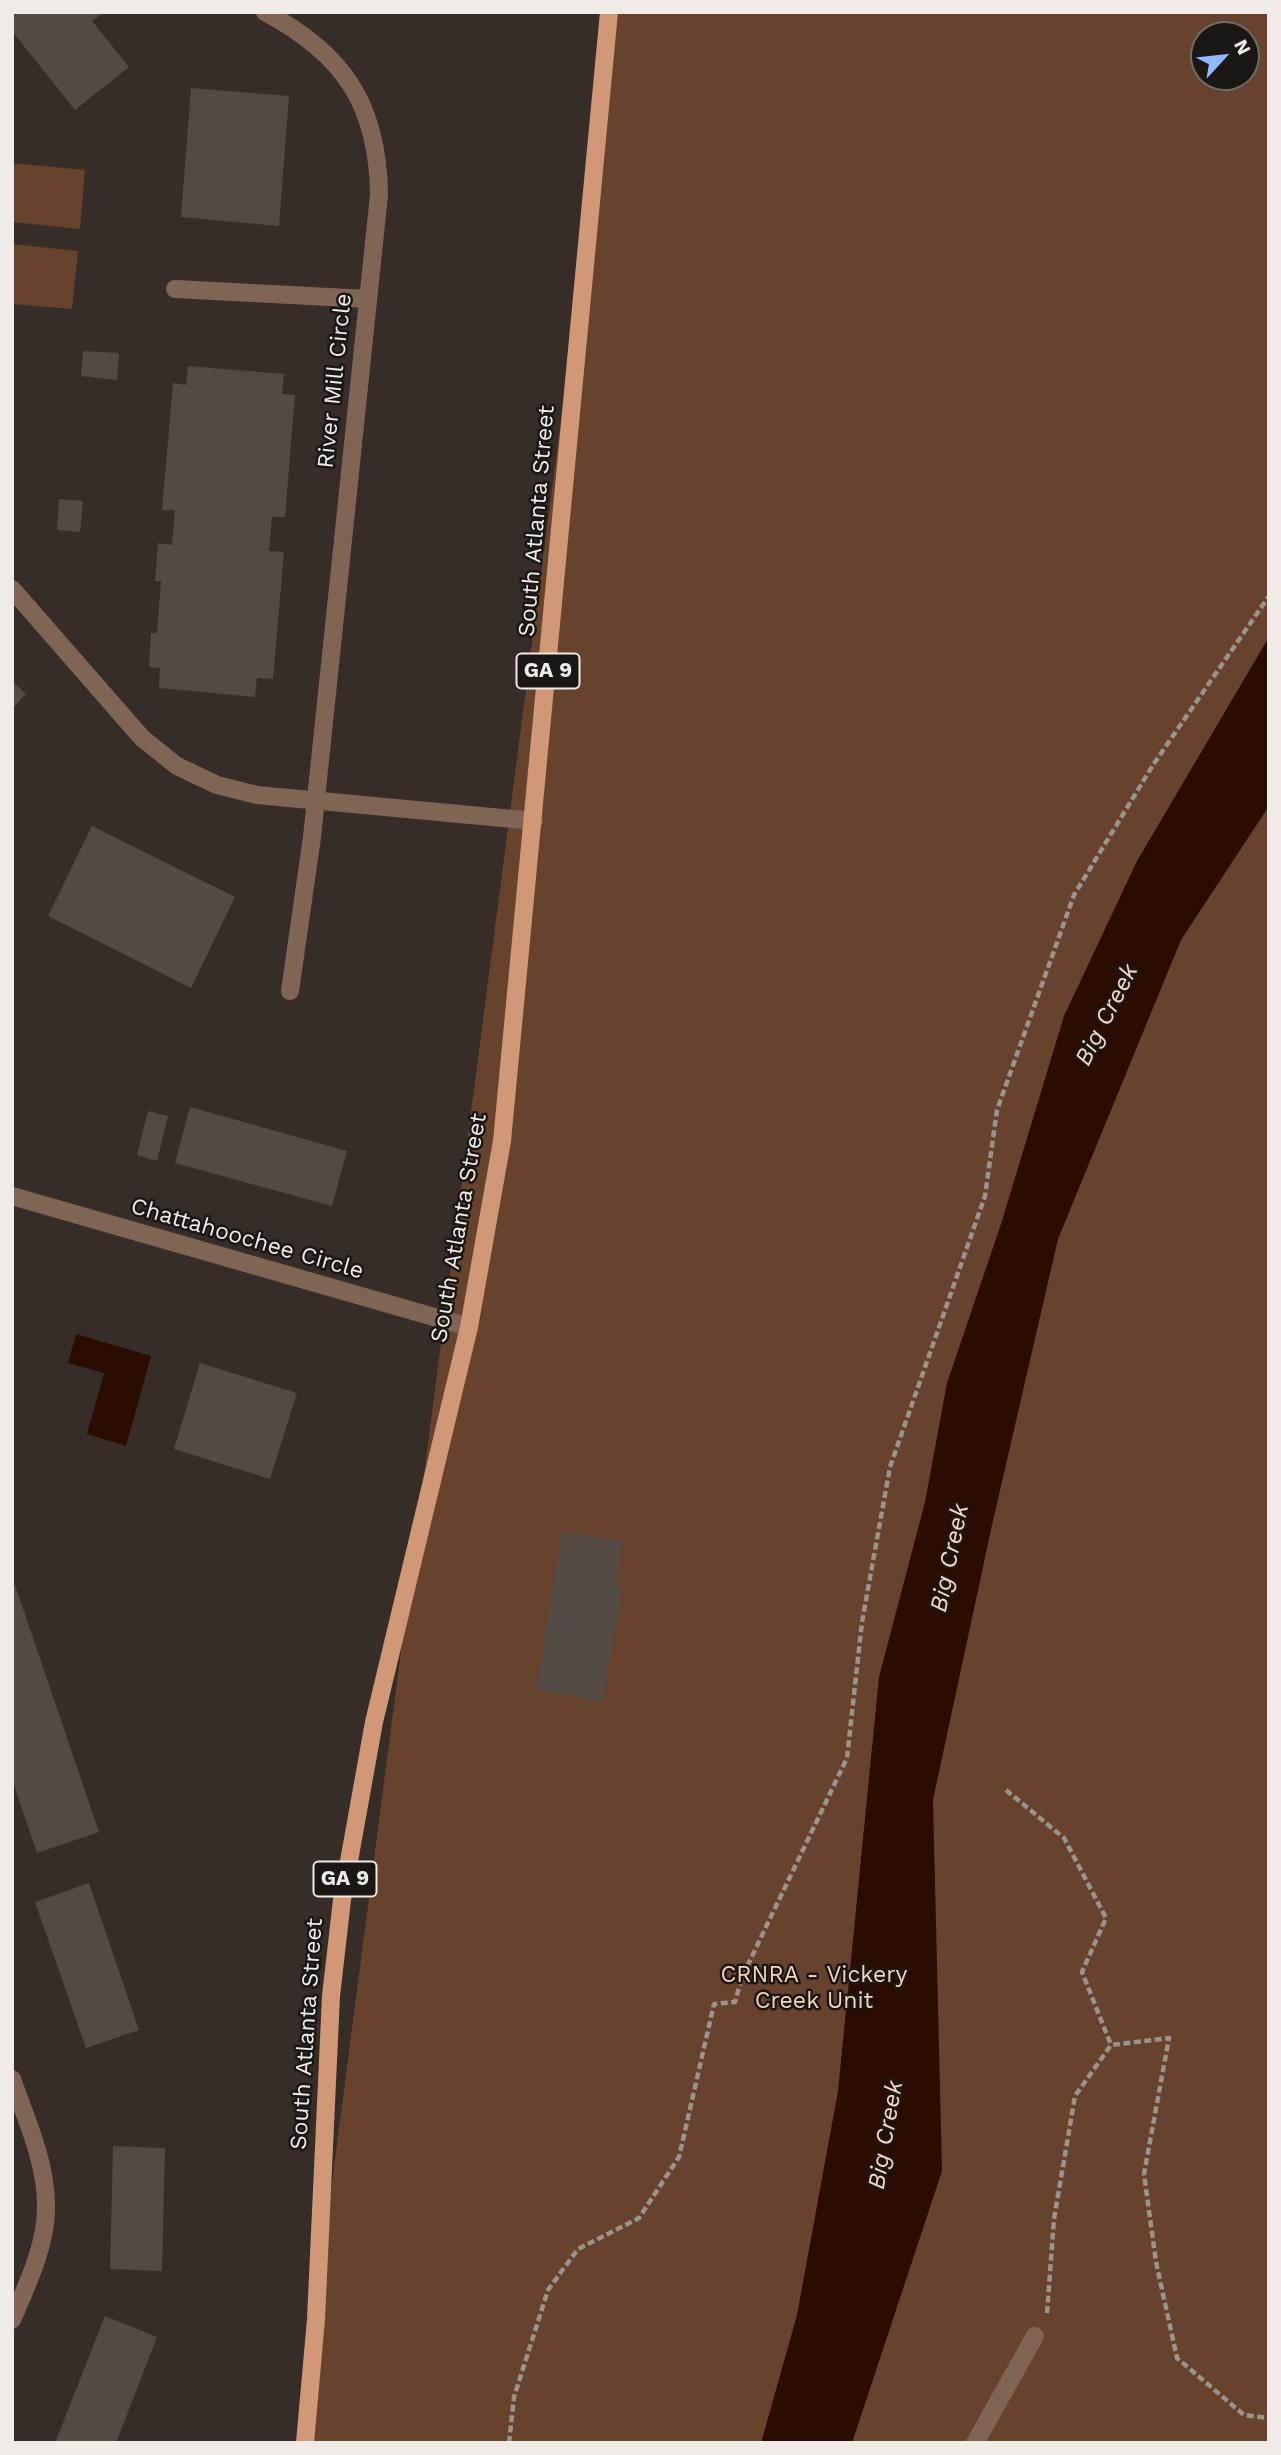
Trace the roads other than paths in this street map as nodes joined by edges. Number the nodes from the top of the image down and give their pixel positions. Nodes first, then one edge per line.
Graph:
1 (265, 12) edge
2 (609, 12) edge
3 (175, 289) dead end
4 (368, 299) junction
5 (12, 589) edge
6 (316, 801) junction
7 (534, 821) junction
8 (290, 991) dead end
9 (12, 1196) edge
10 (469, 1328) junction
11 (12, 2079) edge
12 (12, 2320) edge
13 (1035, 2336) road end
14 (305, 2443) edge
15 (975, 2443) edge

1 - 4 street, River Mill Circle
2 - 7 main road, South Atlanta Street / GA 9
3 - 4 street
4 - 6 street, River Mill Circle
5 - 6 street
6 - 7 street
6 - 8 street, River Mill Circle
7 - 10 main road, South Atlanta Street / GA 9
9 - 10 street, Chattahoochee Circle
10 - 14 main road, South Atlanta Street / GA 9
11 - 12 street
13 - 15 street

